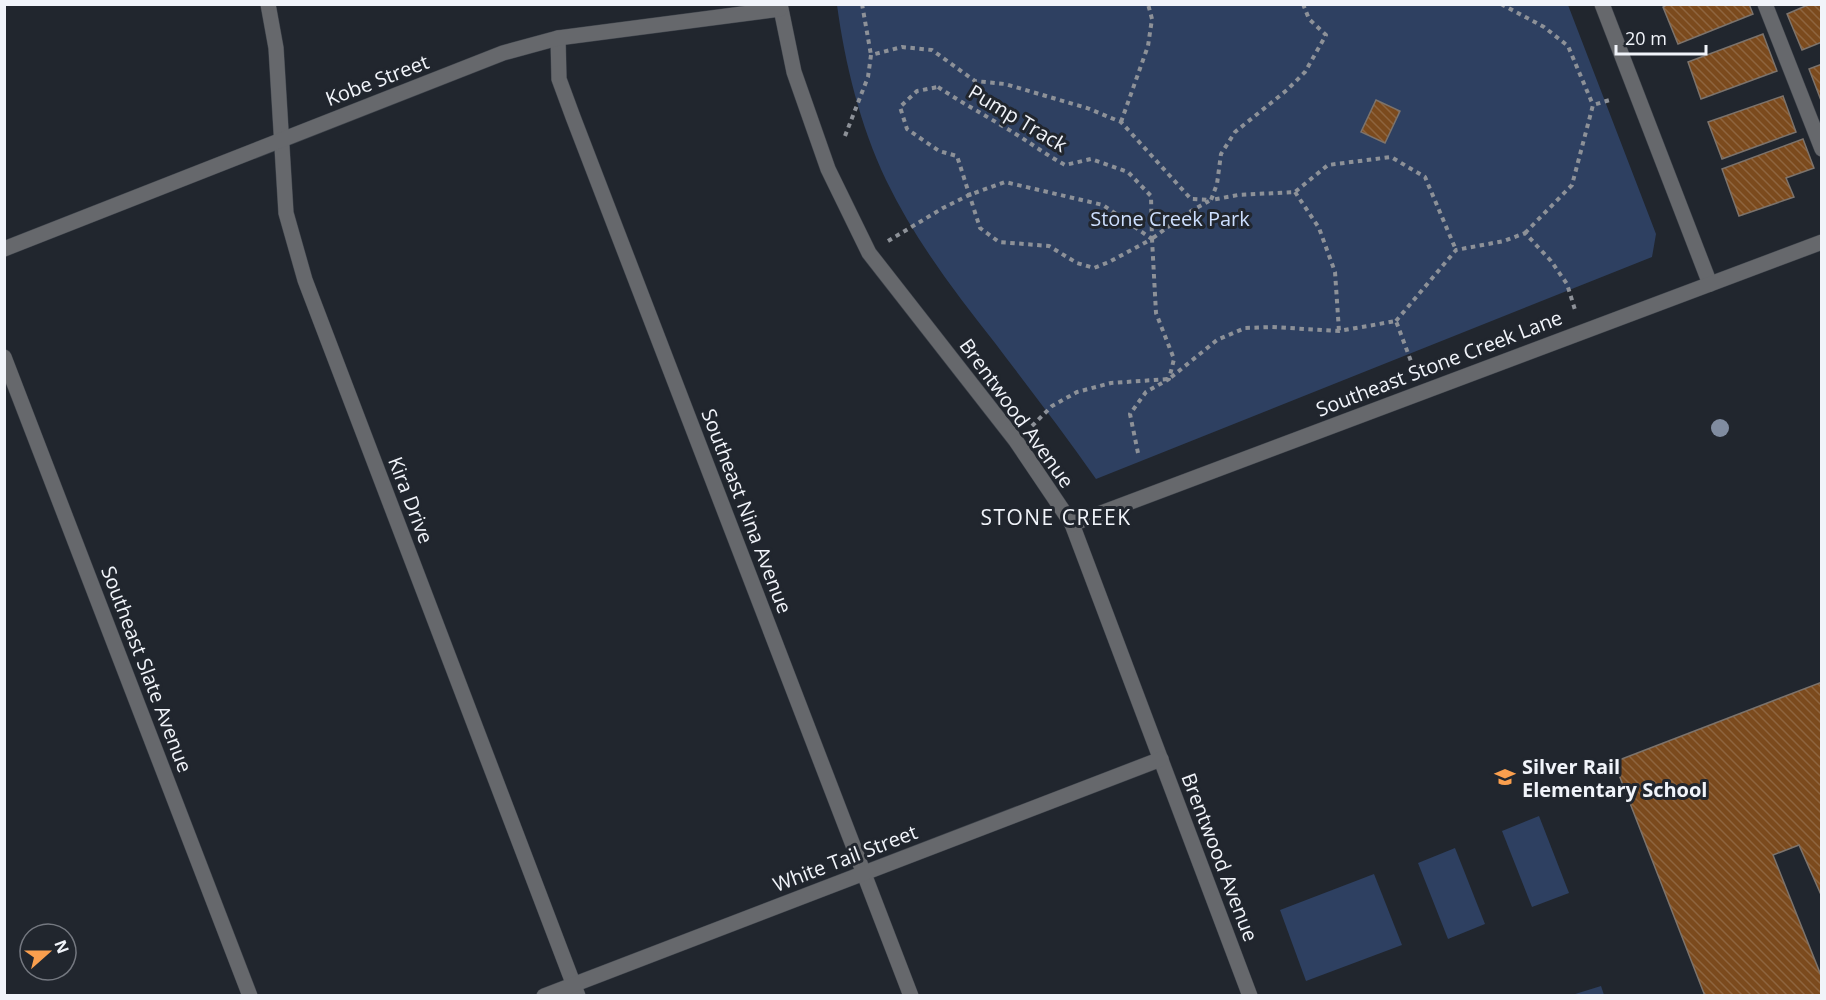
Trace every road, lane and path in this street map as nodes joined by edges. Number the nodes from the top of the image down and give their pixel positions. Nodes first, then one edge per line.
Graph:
1 (268, 4) edge
2 (862, 4) edge
3 (1148, 4) edge
4 (1303, 4) edge
5 (1501, 4) edge
6 (1602, 4) edge
7 (1765, 4) edge
8 (780, 7) edge
9 (558, 38) junction
10 (871, 55) junction
11 (1613, 99) dead end
12 (1593, 105) junction
13 (1121, 122) junction
14 (845, 136) dead end
15 (280, 140) junction
16 (1821, 149) edge
17 (1295, 192) junction
18 (969, 195) junction
19 (1211, 200) junction
20 (1525, 233) junction
21 (1152, 239) junction
22 (1821, 242) edge
23 (4, 249) edge
24 (1456, 250) junction
25 (869, 253) junction
26 (1710, 284) junction
27 (1396, 321) junction
28 (1340, 331) junction
29 (1582, 332) junction
30 (4, 357) edge
31 (1169, 379) junction
32 (1422, 392) junction
33 (1016, 441) junction
34 (1138, 453) dead end
35 (1072, 524) junction
36 (1161, 759) junction
37 (864, 873) junction
38 (576, 990) edge
39 (249, 996) edge
40 (544, 996) edge
41 (911, 996) edge
42 (1250, 996) edge

1 - 15 street, Kira Drive
2 - 10 path
3 - 13 path
4 - 19 path
5 - 12 path
6 - 26 street
7 - 16 street
8 - 9 street, Kobe Street
8 - 25 street, Brentwood Avenue
9 - 15 street, Kobe Street
9 - 37 street, Southeast Nina Avenue
10 - 13 path
10 - 14 path
11 - 12 path
12 - 20 path
13 - 19 path
15 - 23 street, Kobe Street
15 - 38 street, Kira Drive
17 - 19 path
17 - 24 path
17 - 28 path
18 - 21 path
18 - 21 path, Pump Track
18 - 21 path, Pump Track
18 - 25 path
19 - 21 path
20 - 24 path
20 - 29 path
21 - 31 path
22 - 26 street, Southeast Stone Creek Lane
24 - 27 path
25 - 33 street, Brentwood Avenue
26 - 29 street, Southeast Stone Creek Lane
27 - 28 path
27 - 32 path
28 - 31 path
29 - 32 street, Southeast Stone Creek Lane
30 - 39 street, Southeast Slate Avenue
31 - 33 path
31 - 34 path
32 - 35 street, Southeast Stone Creek Lane
33 - 35 street, Brentwood Avenue
35 - 36 street, Brentwood Avenue
36 - 37 street, White Tail Street
36 - 42 street, Brentwood Avenue
37 - 38 street, White Tail Street
37 - 41 street, Southeast Nina Avenue
38 - 40 street, White Tail Street

